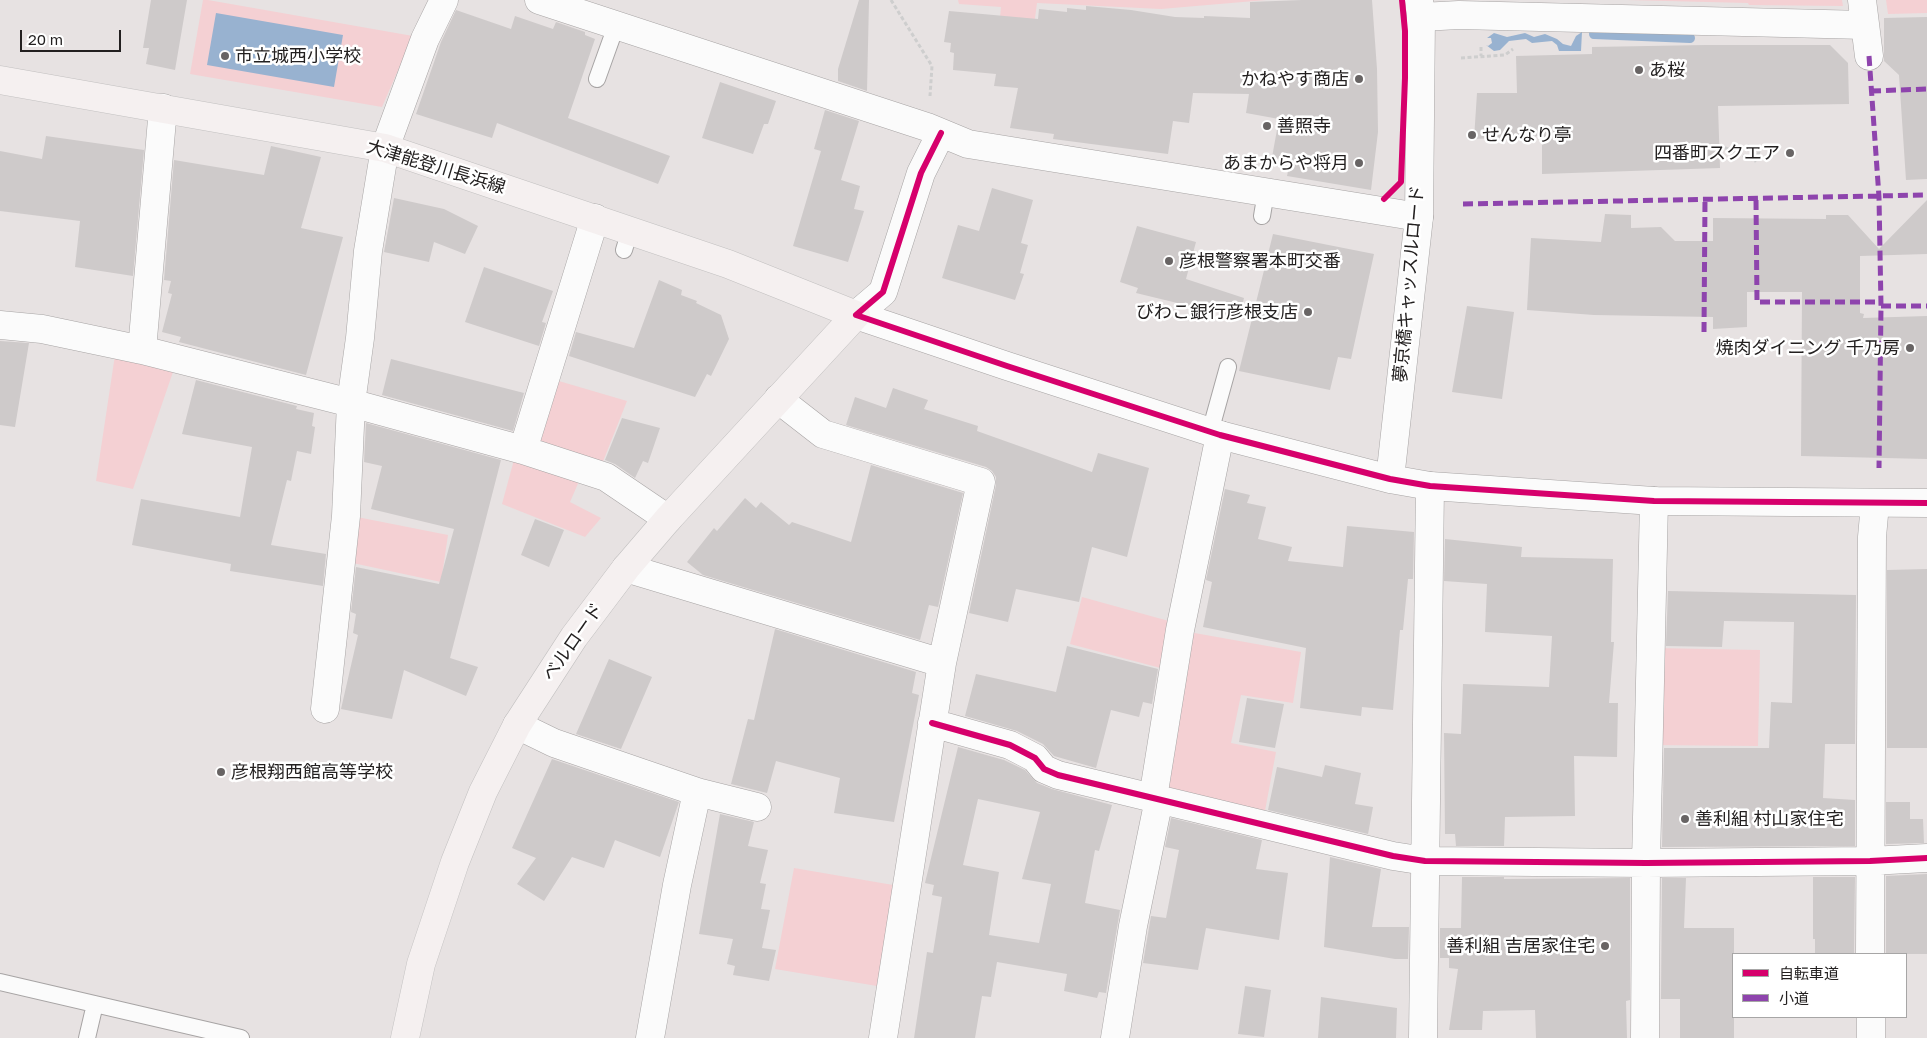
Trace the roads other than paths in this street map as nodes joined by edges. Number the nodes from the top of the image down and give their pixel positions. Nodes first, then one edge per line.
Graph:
1 (444, 0) edge
2 (539, 0) edge
3 (1420, 8) edge
4 (1864, 13) edge
5 (616, 26) junction
6 (1869, 56) dead end
7 (597, 79) dead end
8 (0, 80) edge
9 (163, 108) junction
10 (934, 130) junction
11 (386, 148) junction
12 (1419, 217) junction
13 (595, 218) junction
14 (856, 315) junction
15 (6, 323) edge
16 (142, 350) junction
17 (1228, 368) dead end
18 (778, 399) junction
19 (351, 403) junction
20 (1215, 434) junction
21 (523, 450) junction
22 (1390, 478) junction
23 (1430, 486) junction
24 (1654, 501) junction
25 (1927, 503) edge
26 (1875, 504) junction
27 (668, 519) junction
28 (626, 568) junction
29 (942, 663) junction
30 (326, 710) dead end
31 (932, 723) junction
32 (517, 725) junction
33 (697, 792) junction
34 (1156, 798) junction
35 (757, 807) dead end
36 (1927, 858) edge
37 (1424, 861) junction
38 (1870, 861) junction
39 (1646, 863) junction
40 (1870, 953) edge
41 (0, 982) edge
42 (96, 1004) junction
43 (1871, 1018) edge
44 (87, 1038) edge
45 (241, 1038) edge
46 (405, 1038) edge
47 (650, 1038) edge
48 (883, 1038) edge
49 (1115, 1038) edge
50 (1423, 1038) edge
51 (1645, 1038) edge
52 (1871, 1038) edge

1 - 11 street
2 - 5 street
3 - 4 street
3 - 12 street, 夢京橋キャッスルロード
4 - 6 street
5 - 7 lane
5 - 10 street
8 - 9 main road, 大津能登川長浜線
9 - 11 main road, 大津能登川長浜線
9 - 16 street
10 - 12 street
10 - 14 street
11 - 13 main road, 大津能登川長浜線
11 - 19 street
12 - 22 street, 夢京橋キャッスルロード
13 - 14 main road, 大津能登川長浜線
13 - 21 street
14 - 18 main road, ベルロード
14 - 20 street
15 - 16 street
16 - 19 street
17 - 20 lane
18 - 27 main road, ベルロード
18 - 29 street
19 - 21 street
19 - 30 street
20 - 22 street
20 - 34 street
21 - 27 street
22 - 23 street
23 - 24 street
23 - 37 street
24 - 26 street
24 - 39 street
25 - 26 street
26 - 38 street
27 - 28 main road, ベルロード
28 - 29 street
28 - 32 main road, ベルロード
29 - 31 street
31 - 34 street
31 - 48 street
32 - 33 street
32 - 46 main road, ベルロード
33 - 35 street
33 - 47 street
34 - 37 street
34 - 49 street
36 - 38 street
37 - 39 street
37 - 50 street
38 - 39 street
38 - 40 street
39 - 51 street
41 - 42 lane
42 - 44 lane
42 - 45 lane
43 - 52 street

